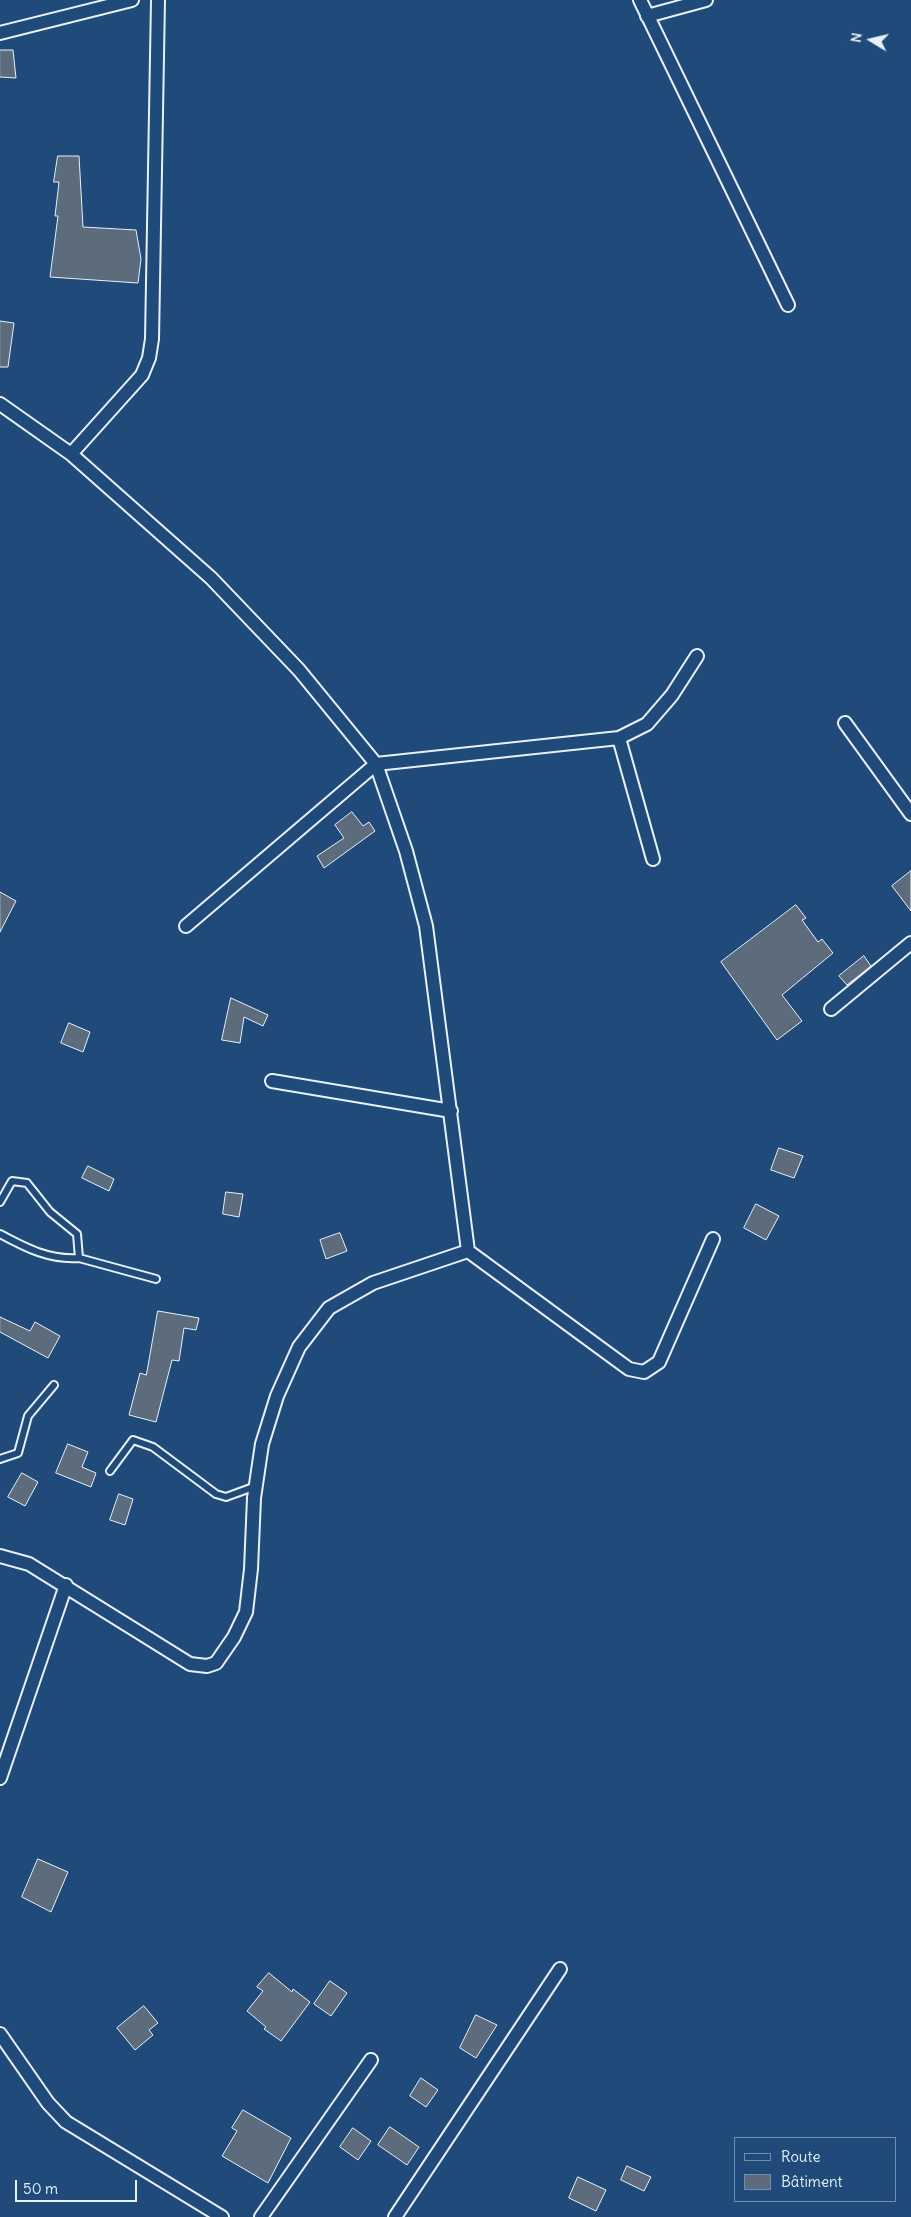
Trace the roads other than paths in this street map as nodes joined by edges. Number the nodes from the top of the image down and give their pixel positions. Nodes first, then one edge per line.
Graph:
1 (132, 0) edge
2 (158, 0) edge
3 (640, 0) edge
4 (706, 0) edge
5 (647, 16) junction
6 (0, 33) edge
7 (788, 305) dead end
8 (0, 404) edge
9 (71, 454) junction
10 (697, 656) dead end
11 (844, 723) dead end
12 (619, 738) junction
13 (376, 764) junction
14 (911, 814) edge
15 (653, 860) dead end
16 (186, 926) dead end
17 (911, 943) edge
18 (831, 1009) dead end
19 (272, 1081) dead end
20 (451, 1111) junction
21 (0, 1202) edge
22 (0, 1234) edge
23 (713, 1240) dead end
24 (468, 1252) junction
25 (79, 1258) junction
26 (156, 1279) dead end
27 (54, 1385) dead end
28 (0, 1459) edge
29 (110, 1471) dead end
30 (256, 1486) junction
31 (0, 1556) edge
32 (66, 1585) junction
33 (0, 1778) edge
34 (560, 1969) dead end
35 (0, 2034) edge
36 (371, 2060) dead end
37 (222, 2217) edge
38 (261, 2217) edge
39 (394, 2217) edge

1 - 6 street
2 - 9 street
3 - 5 street
4 - 5 street
5 - 7 street
8 - 9 street
9 - 13 street
10 - 12 street
11 - 14 street
12 - 13 street
12 - 15 street
13 - 16 street
13 - 20 street
17 - 18 street
19 - 20 street
20 - 24 street
21 - 25 lane
22 - 25 lane
23 - 24 street
24 - 30 street
25 - 26 lane
27 - 28 lane
29 - 30 lane
30 - 32 street
31 - 32 street
32 - 33 street
34 - 39 street
35 - 37 street
36 - 38 street

